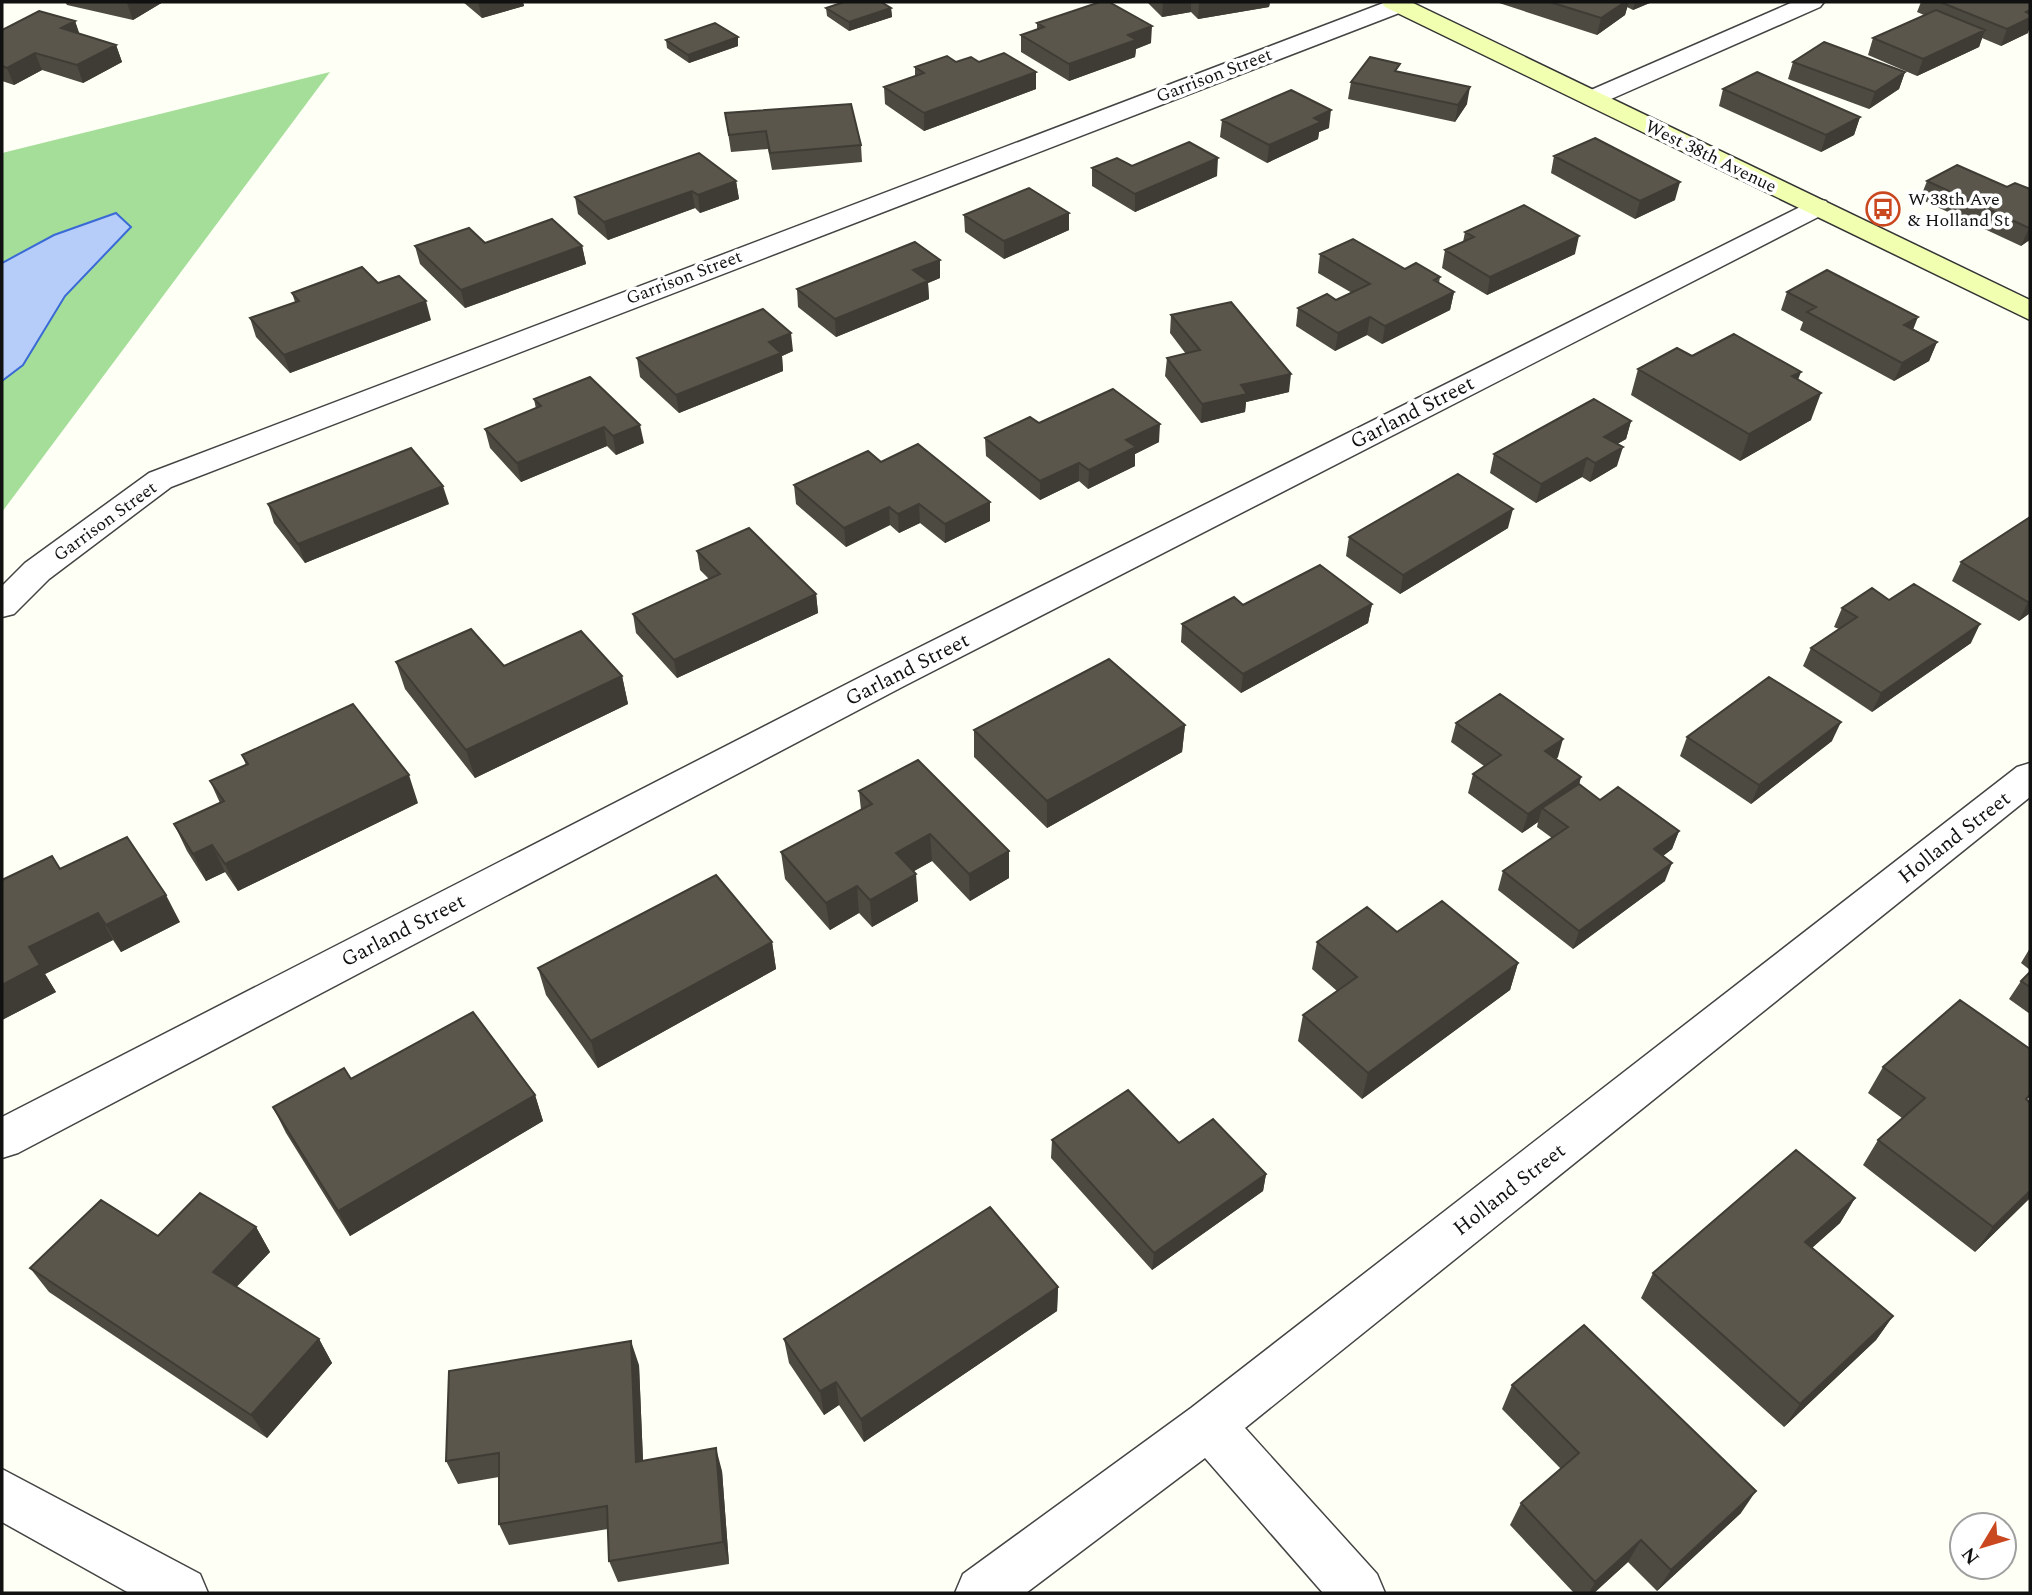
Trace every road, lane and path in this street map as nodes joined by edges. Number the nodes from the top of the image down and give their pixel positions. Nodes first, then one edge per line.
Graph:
1 (1812, 2) edge
2 (1396, 3) edge
3 (1593, 99) junction
4 (1816, 207) junction
5 (2030, 311) edge
6 (2, 606) edge
7 (2030, 777) edge
8 (2, 1139) edge
9 (1209, 1425) junction
10 (2, 1494) edge
11 (181, 1593) edge
12 (982, 1593) edge
13 (1358, 1593) edge

1 - 3 street
2 - 3 main road, West 38th Avenue
2 - 6 street, Garrison Street
3 - 4 main road, West 38th Avenue
4 - 5 main road, West 38th Avenue
4 - 8 street, Garland Street
7 - 9 street, Holland Street
9 - 12 street, Holland Street
9 - 13 street
10 - 11 street

